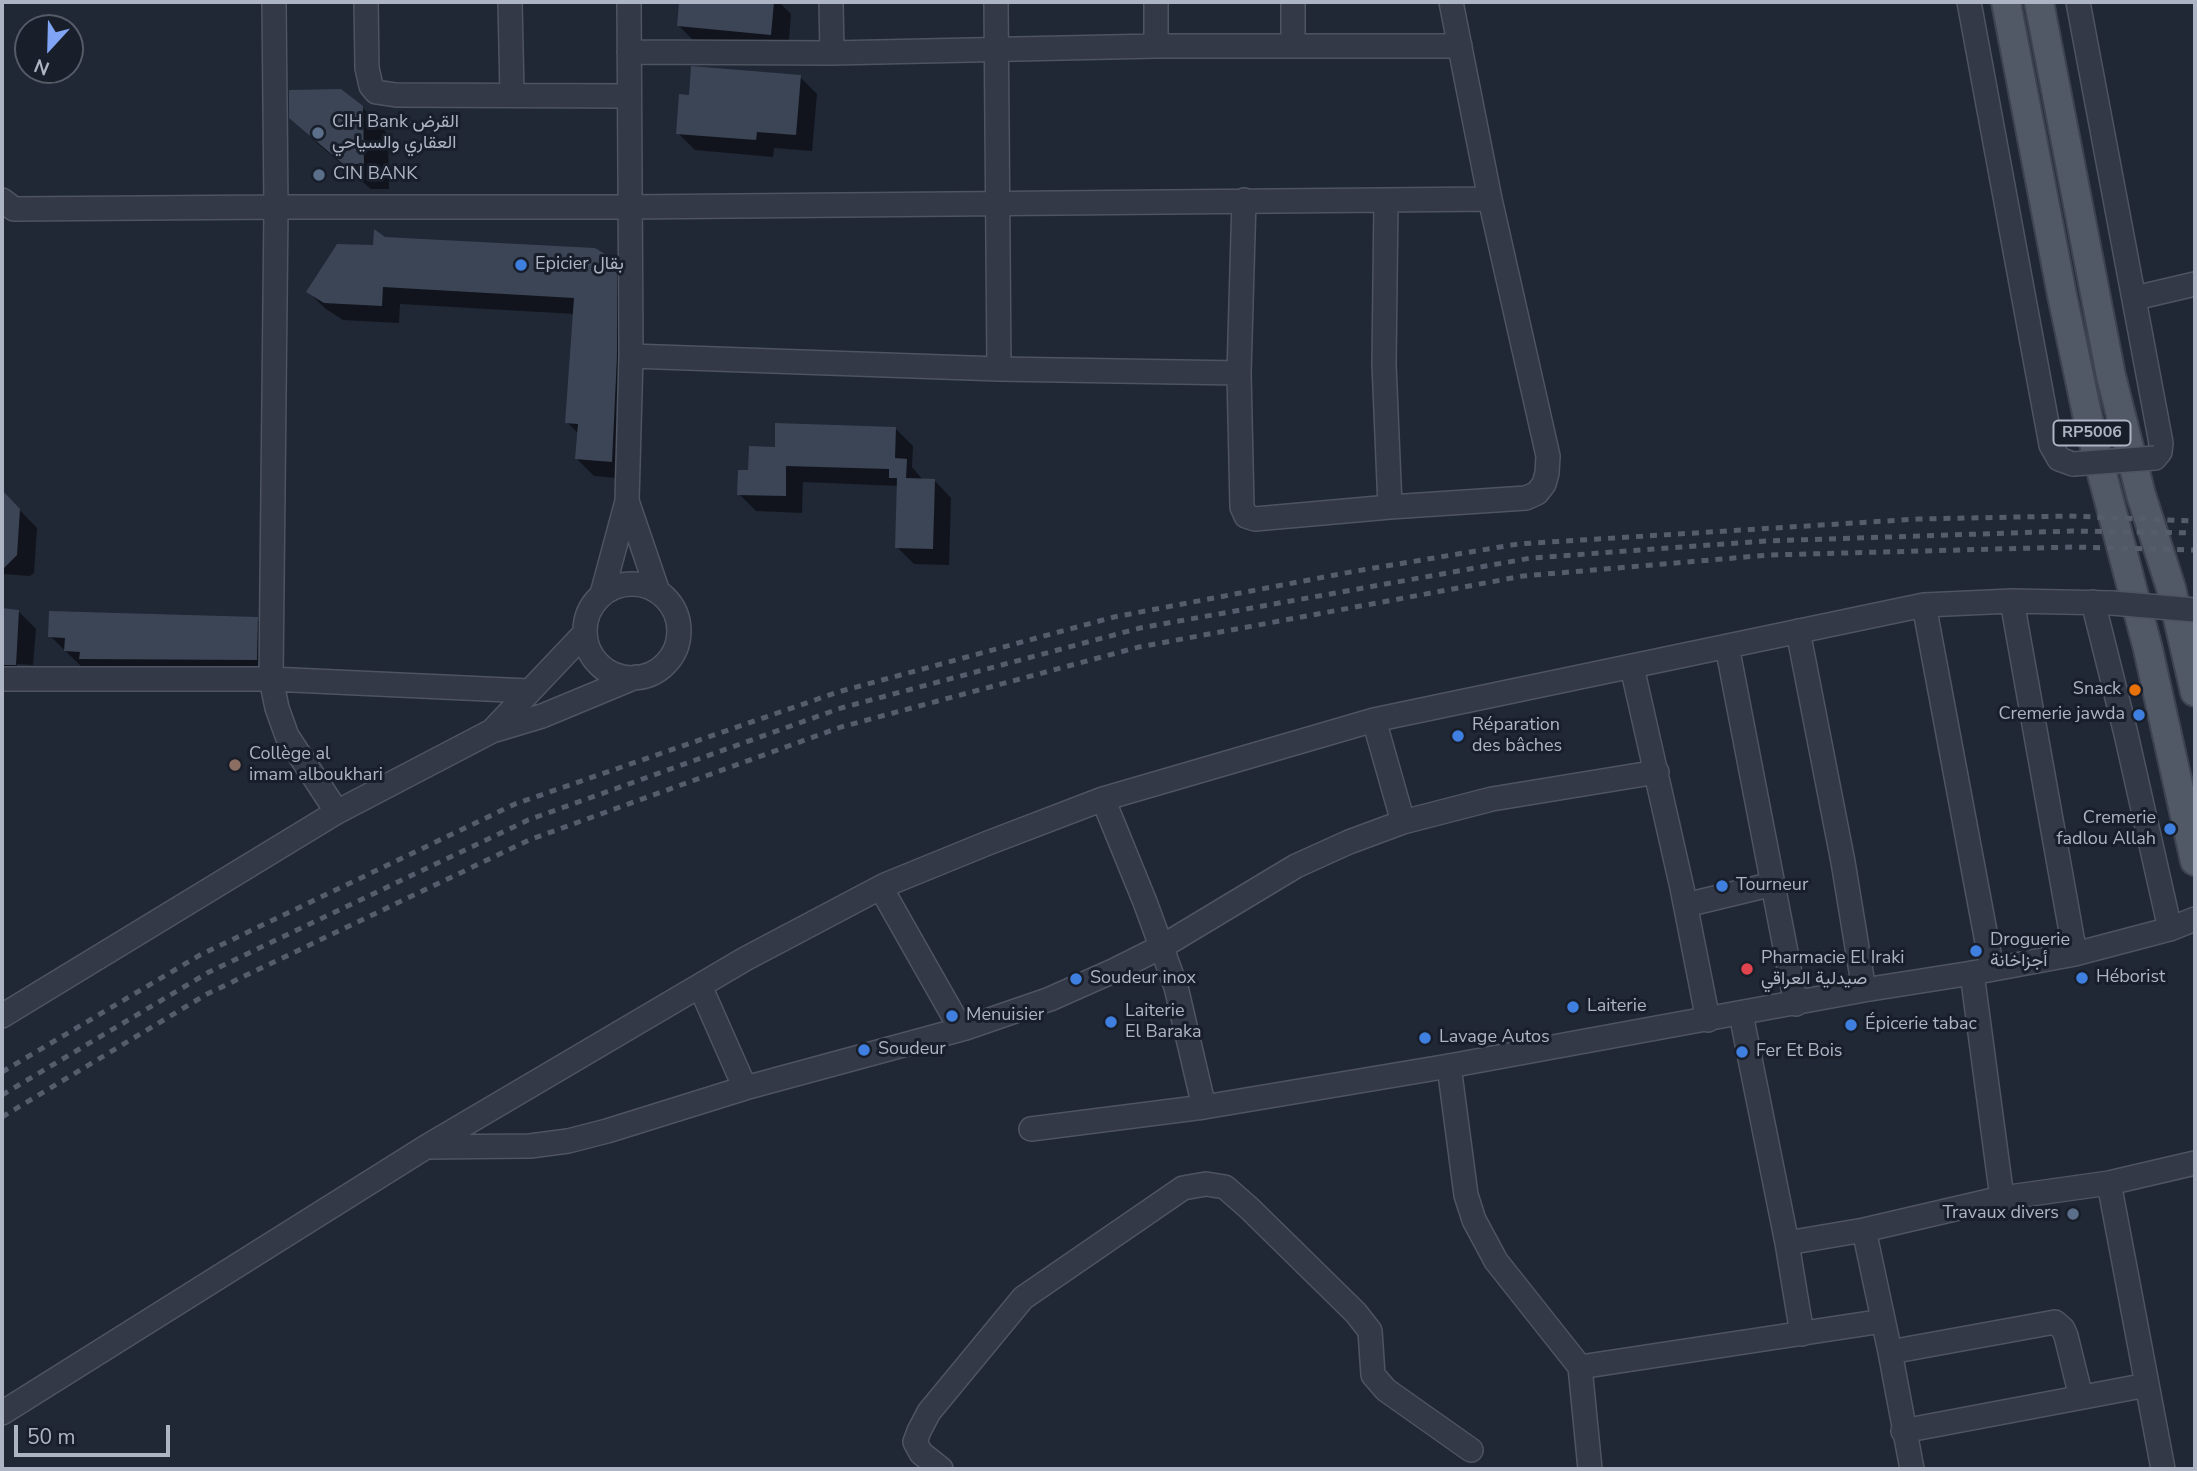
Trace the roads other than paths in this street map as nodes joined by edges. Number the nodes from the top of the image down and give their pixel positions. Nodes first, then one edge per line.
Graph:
1 (274, 2) edge
2 (366, 2) edge
3 (510, 2) edge
4 (629, 2) edge
5 (831, 2) edge
6 (996, 2) edge
7 (1156, 2) edge
8 (1293, 2) edge
9 (1451, 2) edge
10 (1969, 2) edge
11 (2006, 2) edge
12 (2039, 2) edge
13 (2078, 2) edge
14 (1293, 45) junction
15 (1156, 46) junction
16 (1460, 46) junction
17 (995, 50) junction
18 (629, 52) junction
19 (832, 53) junction
20 (512, 94) junction
21 (629, 96) junction
22 (1490, 199) junction
23 (1244, 200) junction
24 (1386, 200) junction
25 (996, 203) junction
26 (276, 207) junction
27 (629, 207) junction
28 (6, 209) edge
29 (2195, 284) edge
30 (2135, 298) junction
31 (631, 356) junction
32 (999, 369) junction
33 (1239, 373) junction
34 (627, 501) junction
35 (1390, 507) junction
36 (658, 592) junction
37 (602, 594) junction
38 (2012, 601) junction
39 (2102, 603) junction
40 (1924, 605) junction
41 (2195, 610) edge
42 (1798, 631) junction
43 (584, 633) junction
44 (1727, 646) junction
45 (1632, 667) junction
46 (636, 677) junction
47 (2, 679) edge
48 (271, 679) junction
49 (529, 691) junction
50 (2195, 692) edge
51 (1374, 720) junction
52 (492, 731) junction
53 (1657, 772) junction
54 (1103, 799) junction
55 (338, 812) junction
56 (1403, 822) junction
57 (2195, 861) edge
58 (1773, 884) junction
59 (881, 888) junction
60 (1686, 905) junction
61 (2195, 919) edge
62 (2170, 929) junction
63 (1163, 946) junction
64 (2075, 954) junction
65 (1982, 971) junction
66 (700, 986) junction
67 (1864, 990) junction
68 (1796, 1004) junction
69 (1741, 1014) junction
70 (2, 1017) edge
71 (1708, 1020) junction
72 (961, 1029) junction
73 (1449, 1066) junction
74 (745, 1088) junction
75 (1203, 1107) junction
76 (1031, 1129) dead end
77 (426, 1147) junction
78 (2195, 1163) edge
79 (2109, 1183) junction
80 (2003, 1198) junction
81 (1864, 1230) junction
82 (1787, 1243) junction
83 (1883, 1321) junction
84 (1802, 1334) junction
85 (1890, 1352) junction
86 (1580, 1367) junction
87 (2147, 1385) junction
88 (2081, 1397) junction
89 (2, 1413) edge
90 (1903, 1431) junction
91 (1471, 1450) dead end
92 (2158, 1468) edge
93 (941, 1469) edge
94 (1590, 1469) edge
95 (1912, 1469) edge

1 - 26 street
2 - 20 street
3 - 20 street
4 - 18 street
5 - 19 street
6 - 17 street
7 - 15 street
8 - 14 street
9 - 16 street
10 - 30 street, bridge
11 - 57 main road, RP5006
12 - 50 main road, RP5006
13 - 30 street
14 - 15 street
14 - 16 street
15 - 17 street
16 - 22 street
17 - 19 street
17 - 25 street
18 - 19 street
18 - 21 street
20 - 21 street
21 - 27 street
22 - 24 street
22 - 35 street
23 - 24 street
23 - 25 street
23 - 33 street
24 - 35 street
25 - 27 street
25 - 32 street
26 - 27 street
26 - 28 street
26 - 48 street
27 - 31 street
29 - 30 street
31 - 32 street
31 - 34 street
32 - 33 street
33 - 35 street
34 - 36 street
34 - 37 street
36 - 37 street
36 - 46 street
37 - 43 street
38 - 39 street
38 - 40 street
38 - 64 street
39 - 41 street, bridge
39 - 62 street
40 - 42 street
40 - 65 street
42 - 44 street
42 - 67 street
43 - 46 street
43 - 49 street
44 - 45 street
44 - 58 street
45 - 51 street
45 - 53 street
46 - 52 street
47 - 48 street
48 - 49 street
48 - 55 street
49 - 52 street
51 - 54 street
51 - 56 street
52 - 55 street
53 - 56 street
53 - 60 street
54 - 59 street
54 - 63 street
55 - 70 street
56 - 63 street
58 - 60 street
58 - 68 street
59 - 66 street
59 - 72 street
60 - 71 street
61 - 62 street
62 - 64 street
63 - 72 street
63 - 75 street
64 - 65 street
65 - 67 street
65 - 80 street
66 - 74 street
66 - 77 street
67 - 68 street
68 - 69 street
69 - 71 street
69 - 82 street
71 - 73 street
72 - 74 street
73 - 75 street
73 - 86 street
74 - 77 street
75 - 76 street
77 - 89 street
78 - 79 street
79 - 80 street
79 - 87 street
80 - 81 street
81 - 82 street
81 - 83 street
82 - 84 street
83 - 84 street
83 - 85 street
84 - 86 street
85 - 88 street
85 - 90 street
86 - 94 street
87 - 88 street
87 - 92 street
88 - 90 street
90 - 95 street
91 - 93 street

